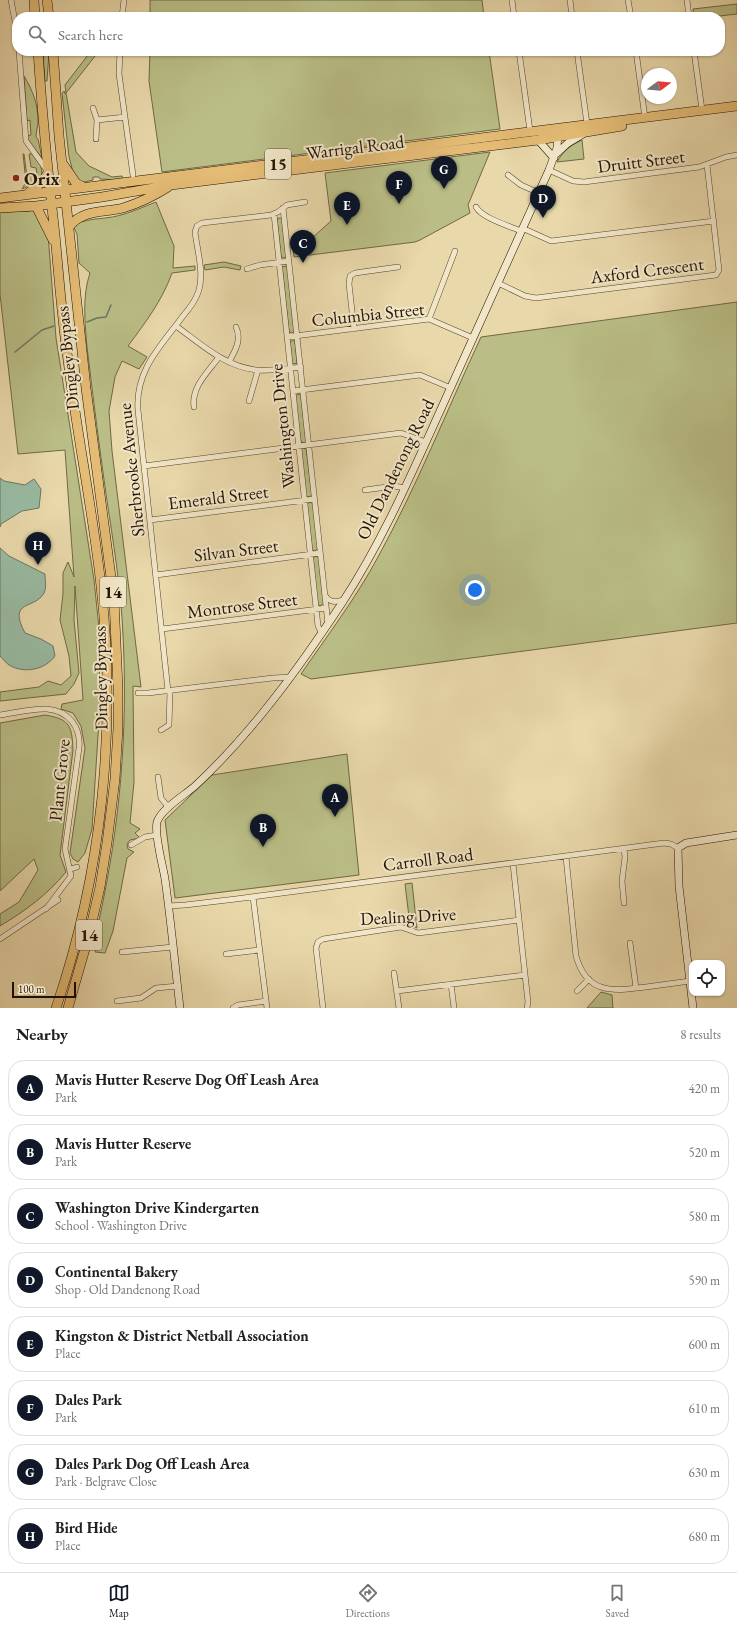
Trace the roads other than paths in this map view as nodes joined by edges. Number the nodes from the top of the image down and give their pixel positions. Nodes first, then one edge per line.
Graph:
1 (11, 0) edge
2 (34, 0) edge
3 (47, 0) edge
4 (124, 0) edge
5 (512, 0) edge
6 (570, 0) edge
7 (628, 0) edge
8 (686, 0) edge
9 (13, 12) edge
10 (35, 12) edge
11 (48, 12) edge
12 (123, 12) edge
13 (513, 12) edge
14 (571, 12) edge
15 (630, 12) edge
16 (688, 12) edge
17 (19, 56) edge
18 (38, 56) edge
19 (53, 56) edge
20 (120, 56) edge
21 (520, 56) edge
22 (578, 56) edge
23 (636, 56) edge
24 (695, 56) edge
25 (737, 106) edge
26 (93, 108) dead end
27 (702, 110) junction
28 (125, 117) junction
29 (642, 119) junction
30 (97, 120) junction
31 (557, 128) junction
32 (586, 128) junction
33 (530, 131) junction
34 (558, 138) junction
35 (96, 139) dead end
36 (538, 140) junction
37 (737, 155) edge
38 (554, 157) junction
39 (62, 163) junction
40 (707, 165) junction
41 (549, 170) junction
42 (48, 172) junction
43 (508, 174) dead end
44 (133, 175) dead end
45 (171, 185) junction
46 (83, 187) junction
47 (65, 190) junction
48 (50, 191) junction
49 (538, 193) junction
50 (26, 195) junction
51 (0, 198) edge
52 (66, 202) junction
53 (305, 202) dead end
54 (52, 204) junction
55 (36, 206) junction
56 (476, 207) dead end
57 (0, 208) edge
58 (283, 208) junction
59 (275, 214) junction
60 (714, 220) junction
61 (69, 227) junction
62 (522, 230) junction
63 (56, 246) junction
64 (455, 251) dead end
65 (289, 261) junction
66 (279, 262) junction
67 (398, 267) dead end
68 (247, 269) dead end
69 (498, 283) junction
70 (428, 319) junction
71 (176, 326) junction
72 (236, 327) dead end
73 (354, 329) junction
74 (297, 336) junction
75 (287, 337) junction
76 (473, 338) junction
77 (219, 357) junction
78 (229, 362) junction
79 (301, 367) junction
80 (290, 368) junction
81 (258, 370) junction
82 (451, 388) junction
83 (303, 390) junction
84 (293, 391) junction
85 (249, 401) dead end
86 (194, 407) dead end
87 (426, 442) junction
88 (309, 444) junction
89 (298, 446) junction
90 (144, 466) junction
91 (405, 488) junction
92 (365, 490) dead end
93 (314, 499) junction
94 (304, 500) junction
95 (150, 520) junction
96 (320, 553) junction
97 (310, 554) junction
98 (156, 575) junction
99 (325, 594) junction
100 (344, 600) junction
101 (326, 608) junction
102 (316, 609) junction
103 (328, 624) junction
104 (162, 629) junction
105 (322, 634) junction
106 (291, 677) junction
107 (169, 691) junction
108 (138, 693) dead end
109 (0, 715) edge
110 (161, 730) dead end
111 (158, 777) dead end
112 (171, 810) junction
113 (159, 834) junction
114 (737, 835) edge
115 (131, 846) dead end
116 (676, 846) junction
117 (624, 849) junction
118 (566, 856) junction
119 (513, 864) junction
120 (77, 866) dead end
121 (71, 869) junction
122 (253, 897) junction
123 (58, 900) dead end
124 (624, 903) dead end
125 (168, 908) junction
126 (46, 909) junction
127 (518, 920) junction
128 (0, 939) edge
129 (630, 944) dead end
130 (173, 947) junction
131 (259, 950) junction
132 (121, 952) dead end
133 (226, 954) dead end
134 (689, 972) edge
135 (394, 973) dead end
136 (525, 975) junction
137 (589, 979) junction
138 (689, 981) edge
139 (451, 984) junction
140 (178, 986) junction
141 (636, 988) junction
142 (396, 991) junction
143 (577, 991) dead end
144 (692, 996) edge
145 (117, 1001) dead end
146 (266, 1001) junction
147 (56, 1008) edge
148 (68, 1008) edge
149 (180, 1008) edge
150 (232, 1008) edge
151 (267, 1008) edge
152 (323, 1008) edge
153 (399, 1008) edge
154 (454, 1008) edge
155 (527, 1008) edge
156 (693, 1008) edge

1 - 9 street
2 - 10 highway
3 - 11 highway
4 - 12 street
5 - 13 street
6 - 14 street
7 - 15 street
8 - 16 street
17 - 42 street
18 - 42 highway, 14
19 - 39 highway, 14
20 - 28 street
21 - 33 street
22 - 32 street
23 - 29 street
24 - 27 street
25 - 27 highway, Warrigal Road / 15
26 - 30 street
27 - 29 highway, Warrigal Road / 15
28 - 30 street
28 - 44 street
29 - 32 highway, Warrigal Road / 15
30 - 35 street
31 - 32 highway, Warrigal Road / 15
31 - 33 highway, Warrigal Road / 15
31 - 34 main road, Old Dandenong Road
32 - 34 highway, Warrigal Road / 15
32 - 38 main road
33 - 46 highway, Warrigal Road / 15
34 - 36 highway, Warrigal Road / 15
34 - 38 main road, Old Dandenong Road
36 - 38 main road
36 - 45 highway, Warrigal Road / 15
37 - 40 street, Druitt Street
38 - 41 main road, Old Dandenong Road
39 - 46 highway
39 - 47 highway, 14
40 - 41 street, Druitt Street
40 - 60 street, Axford Crescent
41 - 49 main road, Old Dandenong Road
42 - 48 highway, 14
42 - 50 highway
43 - 49 street
45 - 52 highway, Warrigal Road / 15
45 - 61 highway
46 - 47 highway, Warrigal Road / 15
47 - 48 highway, Warrigal Road / 15
47 - 52 highway, 14
48 - 50 highway, Warrigal Road / 15
48 - 54 highway, 14
49 - 62 main road, Old Dandenong Road
50 - 51 highway, Warrigal Road / 15
52 - 54 highway, Warrigal Road / 15
52 - 61 highway, Dingley Bypass / 14
53 - 58 street
54 - 55 highway, Warrigal Road / 15
54 - 63 highway, Dingley Bypass / 14
55 - 57 highway, Warrigal Road / 15
55 - 63 highway
56 - 62 street
58 - 59 street
58 - 65 street, Washington Drive
59 - 66 street, Washington Drive
59 - 71 street, Sherbrooke Avenue
60 - 62 street
60 - 69 street, Axford Crescent
61 - 148 highway, Dingley Bypass / 14
62 - 69 main road, Old Dandenong Road
63 - 147 highway, Dingley Bypass / 14
64 - 70 street
65 - 66 street
65 - 74 street, Washington Drive
66 - 68 street
66 - 75 street, Washington Drive
67 - 73 street
69 - 76 main road, Old Dandenong Road
70 - 73 street, Columbia Street
70 - 76 street, Columbia Street
71 - 77 street
71 - 90 street, Sherbrooke Avenue
72 - 78 street
73 - 74 street, Columbia Street
74 - 75 street, Columbia Street
74 - 79 street, Washington Drive
75 - 80 street, Washington Drive
76 - 82 main road, Old Dandenong Road
77 - 78 street
77 - 86 street
78 - 81 street
79 - 80 street
79 - 83 street, Washington Drive
80 - 81 street
80 - 84 street, Washington Drive
81 - 85 street
82 - 83 street
82 - 87 main road, Old Dandenong Road
83 - 84 street
83 - 88 street, Washington Drive
84 - 89 street, Washington Drive
87 - 88 street
87 - 91 main road, Old Dandenong Road
88 - 89 street
88 - 93 street, Washington Drive
89 - 90 street
89 - 94 street, Washington Drive
90 - 95 street, Sherbrooke Avenue
91 - 92 street
91 - 100 main road, Old Dandenong Road
93 - 94 street, Emerald Street
93 - 96 street, Washington Drive
94 - 95 street, Emerald Street
94 - 97 street, Washington Drive
95 - 98 street, Sherbrooke Avenue
96 - 97 street, Silvan Street
96 - 99 street, Washington Drive
97 - 98 street, Silvan Street
97 - 102 street, Washington Drive
98 - 104 street, Sherbrooke Avenue
99 - 100 street
99 - 101 street, Washington Drive
100 - 103 main road, Old Dandenong Road
101 - 102 street, Montrose Street
101 - 103 street, Washington Drive
102 - 104 street, Montrose Street
102 - 105 street, Washington Drive
103 - 105 main road, Old Dandenong Road
104 - 107 street, Sherbrooke Avenue
105 - 106 main road, Old Dandenong Road
106 - 107 street
106 - 112 main road, Old Dandenong Road
107 - 108 street
107 - 110 street, Sherbrooke Avenue
109 - 121 street, Plant Grove
111 - 112 street
112 - 113 main road, Old Dandenong Road
113 - 115 street
113 - 125 main road, Old Dandenong Road
114 - 116 main road, Carroll Road
116 - 117 street, Carroll Road
116 - 134 main road
117 - 118 street, Carroll Road
117 - 124 street
118 - 119 street, Carroll Road
118 - 137 street
119 - 122 street, Carroll Road
119 - 127 street
120 - 121 street
121 - 126 street
122 - 125 street, Carroll Road
122 - 131 street
123 - 126 street
125 - 130 main road, Old Dandenong Road
126 - 128 street
127 - 136 street
127 - 152 street, Dealing Drive
129 - 141 street
130 - 132 street
130 - 140 main road, Old Dandenong Road
131 - 133 street
131 - 146 street
135 - 142 street
136 - 139 street
136 - 155 street
137 - 141 street
137 - 143 street
138 - 141 street
139 - 142 street
139 - 154 street
140 - 145 street
140 - 149 main road, Old Dandenong Road
142 - 153 street
144 - 156 main road
146 - 150 street
146 - 151 street

